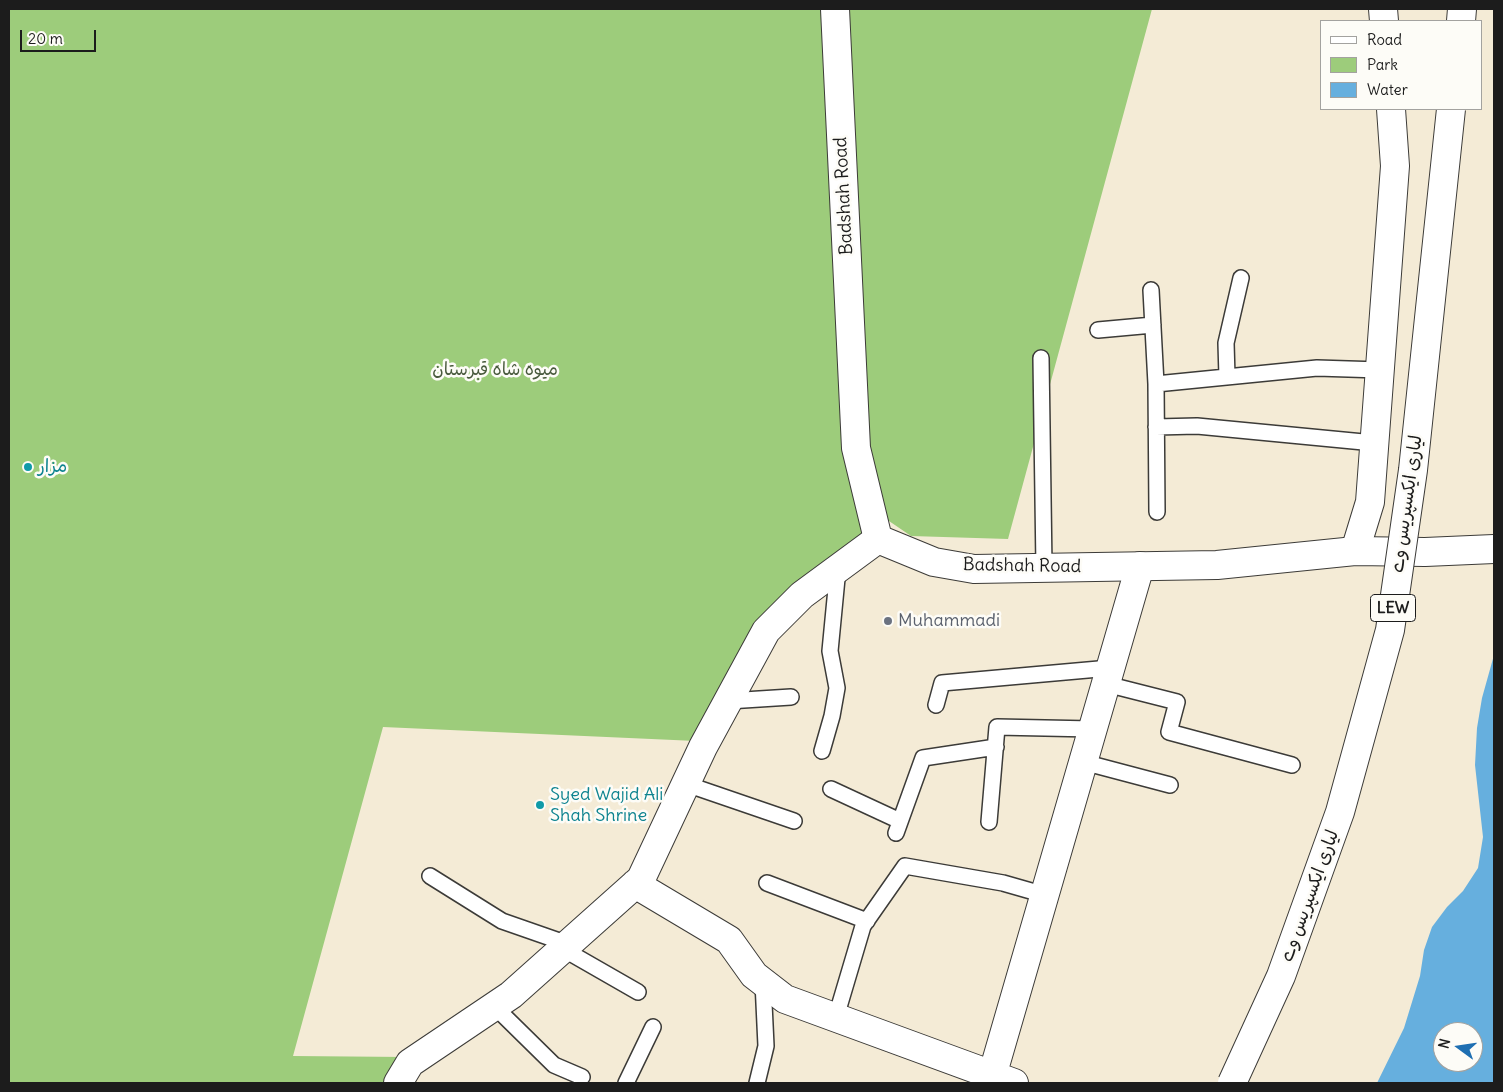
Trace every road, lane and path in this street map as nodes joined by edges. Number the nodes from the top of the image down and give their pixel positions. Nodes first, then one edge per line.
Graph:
1 (835, 9) edge
2 (1391, 110) edge
3 (1451, 110) edge
4 (1241, 278) dead end
5 (1151, 290) dead end
6 (1153, 324) junction
7 (1098, 330) dead end
8 (1042, 358) dead end
9 (1380, 370) junction
10 (1227, 377) junction
11 (1156, 384) junction
12 (1156, 427) junction
13 (1374, 443) junction
14 (1157, 512) dead end
15 (878, 539) junction
16 (1494, 549) edge
17 (1355, 551) junction
18 (1140, 566) junction
19 (838, 568) junction
20 (1044, 568) junction
21 (1108, 676) junction
22 (791, 697) dead end
23 (728, 701) junction
24 (936, 705) dead end
25 (1093, 729) junction
26 (996, 747) junction
27 (822, 751) dead end
28 (1083, 762) junction
29 (1292, 765) dead end
30 (686, 784) junction
31 (1170, 784) dead end
32 (830, 790) dead end
33 (794, 821) dead end
34 (989, 822) dead end
35 (430, 876) dead end
36 (767, 883) dead end
37 (635, 884) junction
38 (1045, 895) junction
39 (867, 921) junction
40 (565, 946) junction
41 (764, 982) junction
42 (638, 992) dead end
43 (494, 1006) junction
44 (836, 1018) junction
45 (653, 1027) dead end
46 (582, 1077) dead end
47 (999, 1081) edge
48 (398, 1083) edge
49 (626, 1083) edge
50 (757, 1083) edge
51 (1232, 1083) edge

1 - 15 main road, Badshah Road
2 - 9 main road
3 - 51 main road, لیاری ایکسپریس وے / LEW, bridge
4 - 10 lane
5 - 6 lane
6 - 7 lane
6 - 11 lane
8 - 20 lane
9 - 10 lane
9 - 13 main road
10 - 11 lane
11 - 12 lane
12 - 13 lane
12 - 14 lane
13 - 17 main road
15 - 19 main road
15 - 20 main road, Badshah Road
16 - 17 main road, Badshah Road
17 - 18 main road, Badshah Road
18 - 20 main road, Badshah Road
18 - 21 main road
19 - 23 main road
19 - 27 lane
21 - 24 lane
21 - 25 main road
21 - 29 lane
22 - 23 lane
23 - 30 main road
25 - 26 lane
25 - 28 main road
26 - 32 lane
26 - 34 lane
28 - 31 lane
28 - 38 main road
30 - 33 lane
30 - 37 main road
35 - 40 lane
36 - 39 lane
37 - 40 main road
37 - 41 main road
38 - 39 lane
38 - 47 main road
39 - 44 lane
40 - 42 lane
40 - 43 main road
41 - 44 main road
41 - 50 lane
43 - 46 lane
43 - 48 main road
44 - 47 main road
45 - 49 lane

